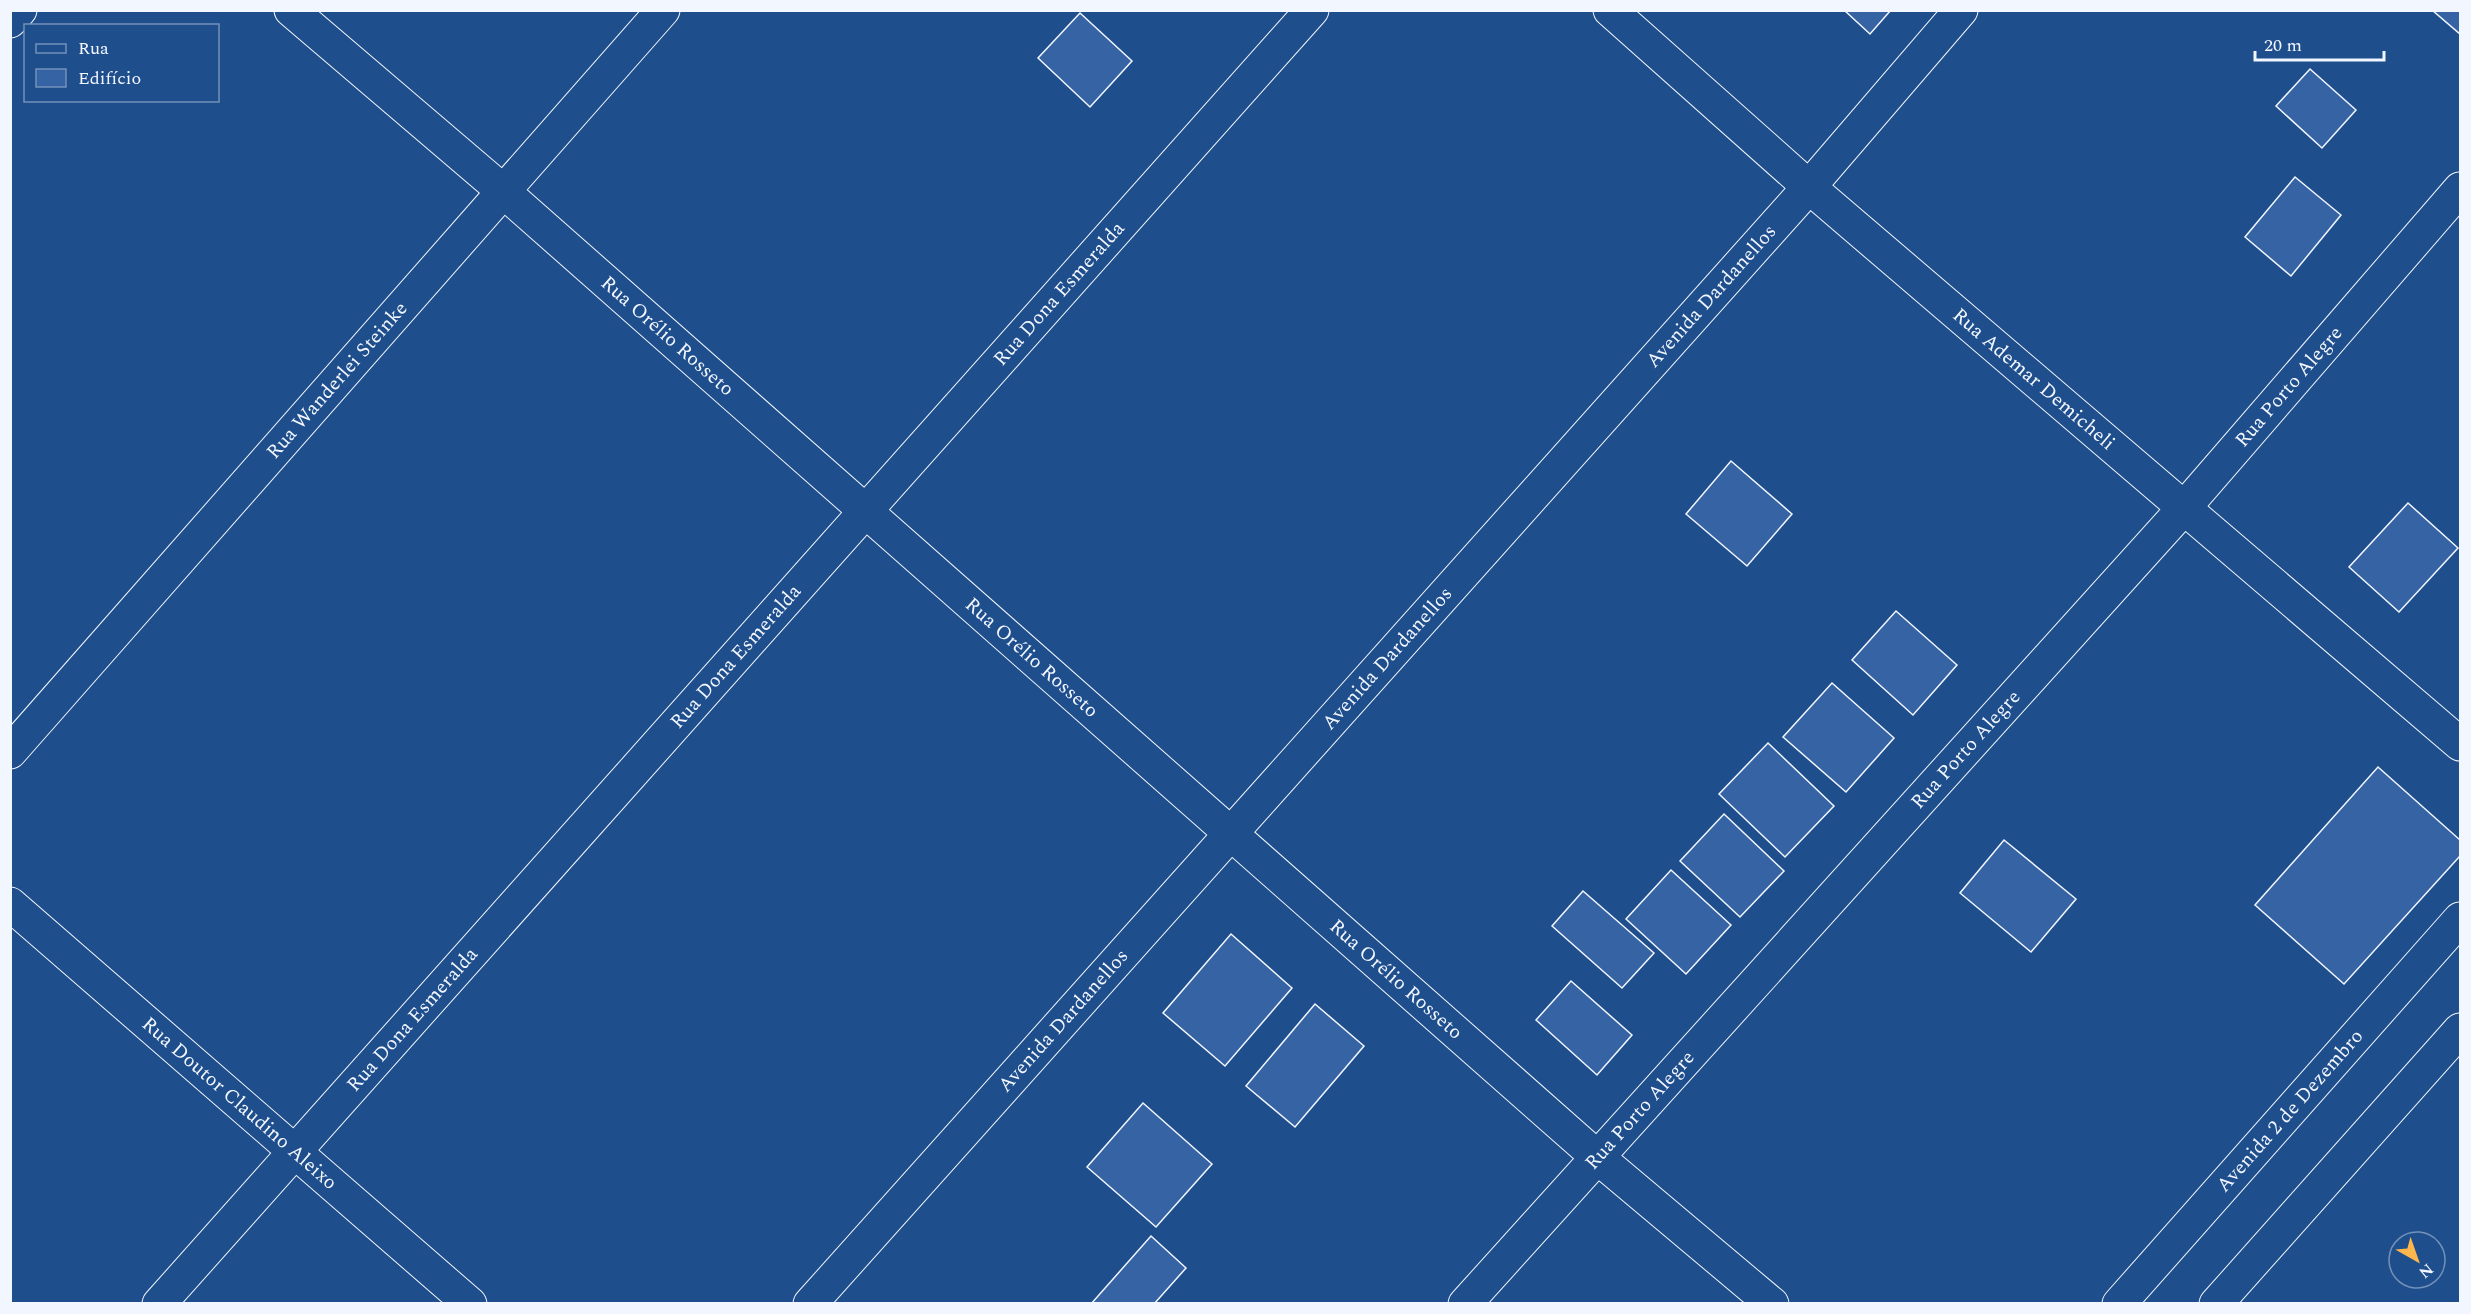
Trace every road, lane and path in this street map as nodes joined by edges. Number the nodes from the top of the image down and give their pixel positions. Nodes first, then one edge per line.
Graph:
1 (20, 10) edge
2 (291, 10) edge
3 (663, 10) edge
4 (1312, 10) edge
5 (1610, 10) edge
6 (1961, 10) edge
7 (10, 21) edge
8 (1809, 187) junction
9 (2460, 189) edge
10 (503, 191) junction
11 (2184, 508) junction
12 (866, 510) junction
13 (2460, 744) edge
14 (10, 752) edge
15 (1231, 833) junction
16 (10, 904) edge
17 (2460, 919) edge
18 (2460, 1030) edge
19 (293, 1152) junction
20 (1596, 1156) junction
21 (159, 1304) edge
22 (470, 1304) edge
23 (810, 1304) edge
24 (1465, 1304) edge
25 (1772, 1304) edge
26 (2119, 1304) edge
27 (2216, 1304) edge

1 - 7 street
2 - 10 street, Rua Orélio Rosseto
3 - 10 street, Rua Wanderlei Steinke
4 - 12 street, Rua Dona Esmeralda
5 - 8 street, Rua Ademar Demicheli
6 - 8 street, Avenida Dardanellos
8 - 11 street, Rua Ademar Demicheli
8 - 15 street, Avenida Dardanellos
9 - 11 street, Rua Porto Alegre
10 - 12 street, Rua Orélio Rosseto
10 - 14 street, Rua Wanderlei Steinke
11 - 13 street, Rua Ademar Demicheli
11 - 20 street, Rua Porto Alegre
12 - 15 street, Rua Orélio Rosseto
12 - 19 street, Rua Dona Esmeralda
15 - 20 street, Rua Orélio Rosseto
15 - 23 street, Avenida Dardanellos
16 - 19 street, Rua Doutor Claudino Aleixo
17 - 26 street, Avenida 2 de Dezembro
18 - 27 street
19 - 21 street, Rua Dona Esmeralda
19 - 22 street, Rua Doutor Claudino Aleixo
20 - 24 street, Rua Porto Alegre
20 - 25 street, Rua Orélio Rosseto

